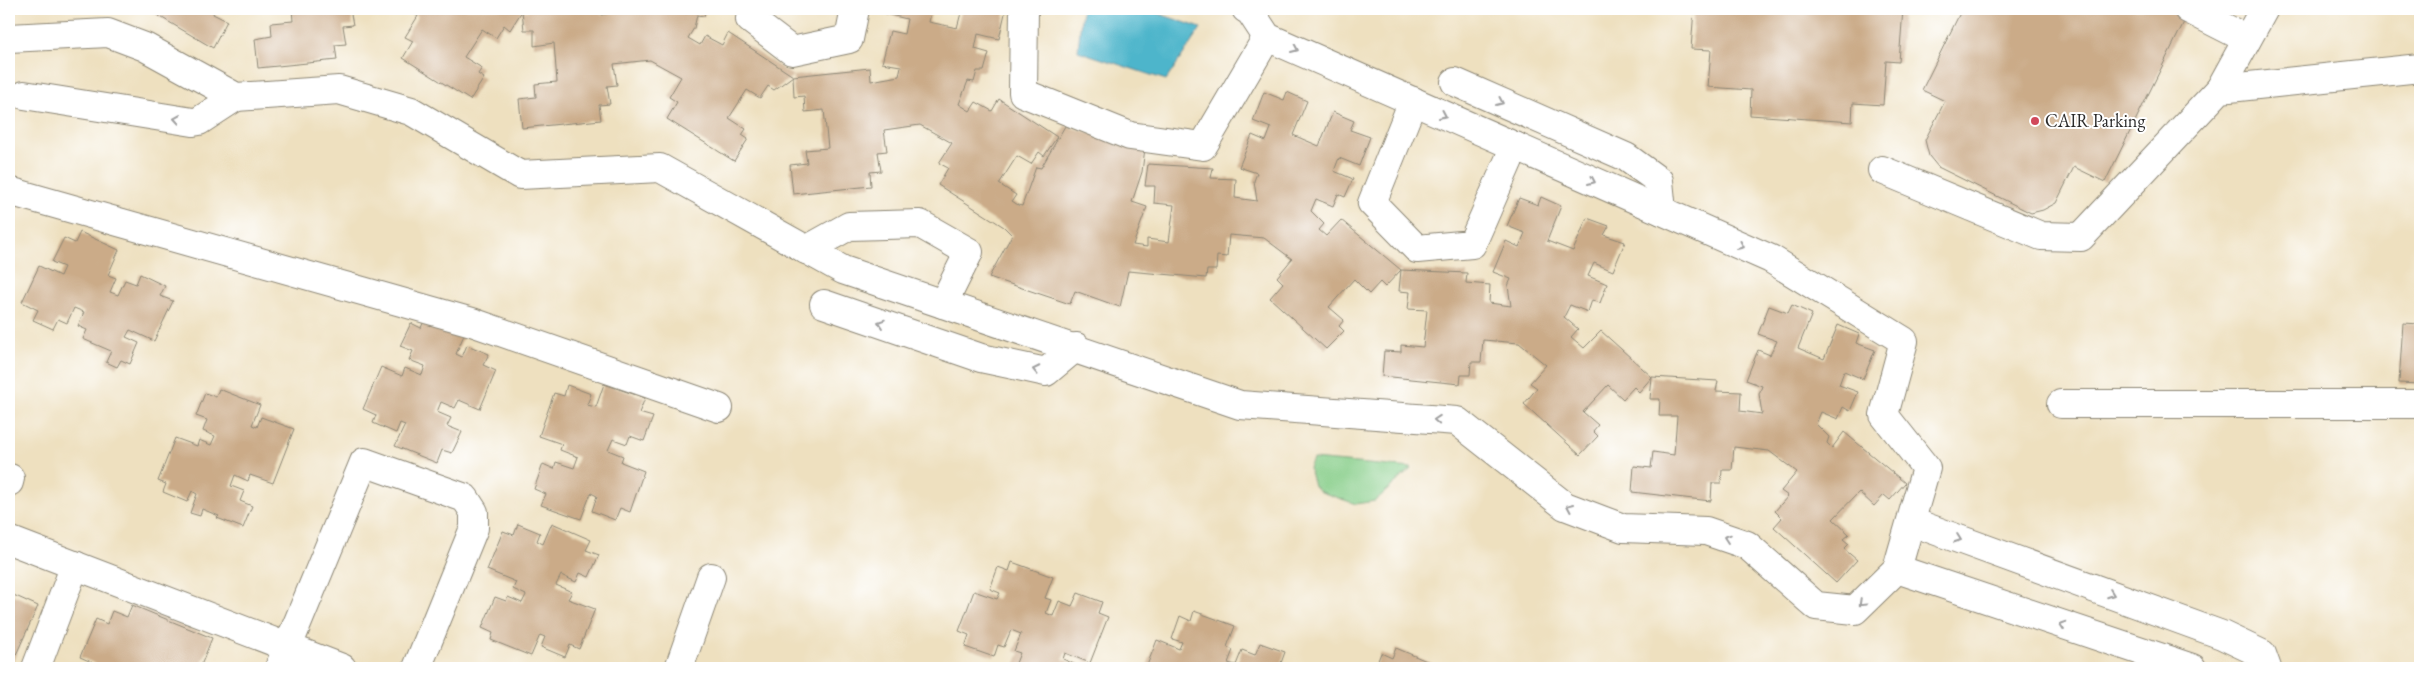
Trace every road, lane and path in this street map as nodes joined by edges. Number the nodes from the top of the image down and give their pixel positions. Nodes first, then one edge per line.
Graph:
1 (752, 9) edge
2 (855, 9) edge
3 (1024, 9) edge
4 (1246, 9) edge
5 (2188, 9) edge
6 (2264, 9) edge
7 (1268, 37) junction
8 (9, 38) edge
9 (2247, 39) junction
10 (2420, 68) edge
11 (1455, 82) dead end
12 (2220, 89) junction
13 (24, 96) dead end
14 (236, 97) junction
15 (1413, 101) junction
16 (1514, 146) junction
17 (1882, 170) dead end
18 (9, 191) edge
19 (1662, 211) junction
20 (806, 250) junction
21 (824, 304) dead end
22 (943, 304) junction
23 (1076, 348) junction
24 (2061, 404) dead end
25 (2420, 404) edge
26 (719, 408) dead end
27 (1912, 522) junction
28 (9, 540) edge
29 (75, 565) junction
30 (1897, 569) junction
31 (711, 577) dead end
32 (282, 658) edge
33 (36, 668) edge
34 (342, 668) edge
35 (417, 668) edge
36 (680, 668) edge
37 (2192, 668) edge
38 (2267, 668) edge

1 - 2 street
3 - 7 street
4 - 7 street
5 - 9 street
6 - 9 street
7 -> 15 street
8 - 14 street
9 - 12 street
10 - 12 street
11 -> 19 street
12 - 17 street
14 -> 13 street
14 - 20 street
15 -> 16 street
15 - 16 street
16 -> 19 street
18 - 26 street
19 -> 27 street
20 - 22 street
20 - 22 street
23 -> 21 street
22 - 23 street
30 -> 23 street
24 - 25 street
27 - 30 street
27 -> 38 street
28 - 29 street
29 - 32 street
29 - 33 street
37 -> 30 street
31 - 36 street
32 - 34 street
32 - 35 street

